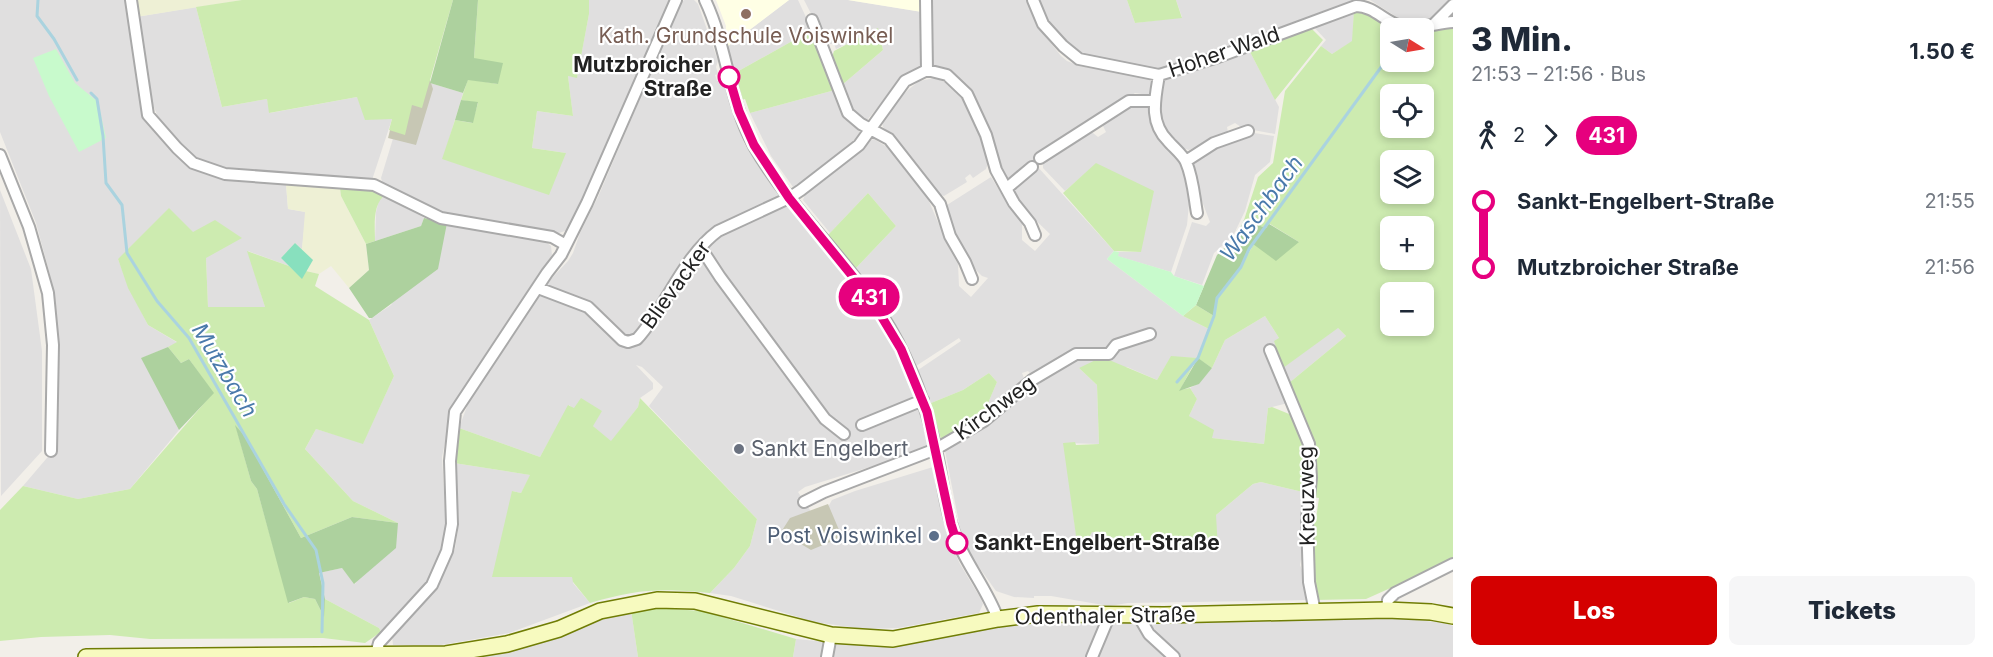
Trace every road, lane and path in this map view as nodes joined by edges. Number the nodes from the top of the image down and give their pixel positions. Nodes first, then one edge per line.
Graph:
1 (131, 0) edge
2 (676, 0) edge
3 (705, 0) edge
4 (926, 0) edge
5 (1033, 0) edge
6 (1453, 5) edge
7 (812, 20) dead end
8 (1453, 21) edge
9 (1436, 23) junction
10 (927, 70) junction
11 (1159, 75) junction
12 (1155, 101) junction
13 (872, 130) junction
14 (1248, 131) dead end
15 (0, 155) edge
16 (1040, 158) dead end
17 (1186, 161) junction
18 (1032, 167) dead end
19 (1007, 188) junction
20 (789, 198) junction
21 (1197, 213) dead end
22 (1035, 235) dead end
23 (566, 245) junction
24 (700, 248) junction
25 (972, 279) dead end
26 (538, 288) junction
27 (1150, 334) dead end
28 (1270, 350) dead end
29 (922, 400) junction
30 (862, 425) dead end
31 (844, 434) dead end
32 (936, 449) junction
33 (51, 451) dead end
34 (804, 502) dead end
35 (1453, 564) edge
36 (1387, 610) junction
37 (1315, 612) junction
38 (1110, 615) junction
39 (1138, 615) junction
40 (1453, 616) edge
41 (998, 619) junction
42 (831, 635) junction
43 (376, 654) junction
44 (174, 656) edge
45 (86, 657) edge
46 (827, 657) edge
47 (1092, 657) edge
48 (1174, 657) edge

1 - 23 street
2 - 23 street
3 - 20 street
4 - 10 street
5 - 11 street, Hoher Wald
6 - 9 street
7 - 13 street
8 - 9 street
9 - 11 street, Hoher Wald
10 - 13 street, Blievacker
10 - 19 street
11 - 12 street
12 - 16 street
12 - 17 street
13 - 20 street, Blievacker
13 - 25 street
14 - 17 street
15 - 33 street
17 - 21 street
18 - 19 street
19 - 22 street
20 - 24 street, Blievacker
20 - 29 street
23 - 26 street
24 - 26 street, Blievacker
24 - 31 street
26 - 43 street
27 - 32 street, Kirchweg
28 - 37 street, Kreuzweg
29 - 30 street
29 - 32 street
32 - 34 street, Kirchweg
32 - 41 street
35 - 36 street
36 - 37 main road, Odenthaler Straße
36 - 40 main road, Odenthaler Straße
37 - 39 main road, Odenthaler Straße
38 - 39 main road, Odenthaler Straße
38 - 41 main road, Odenthaler Straße
38 - 47 street
39 - 48 street
41 - 42 main road, Odenthaler Straße
42 - 43 main road, Odenthaler Straße
42 - 46 street
43 - 44 main road, Odenthaler Straße
44 - 45 main road, Odenthaler Straße

